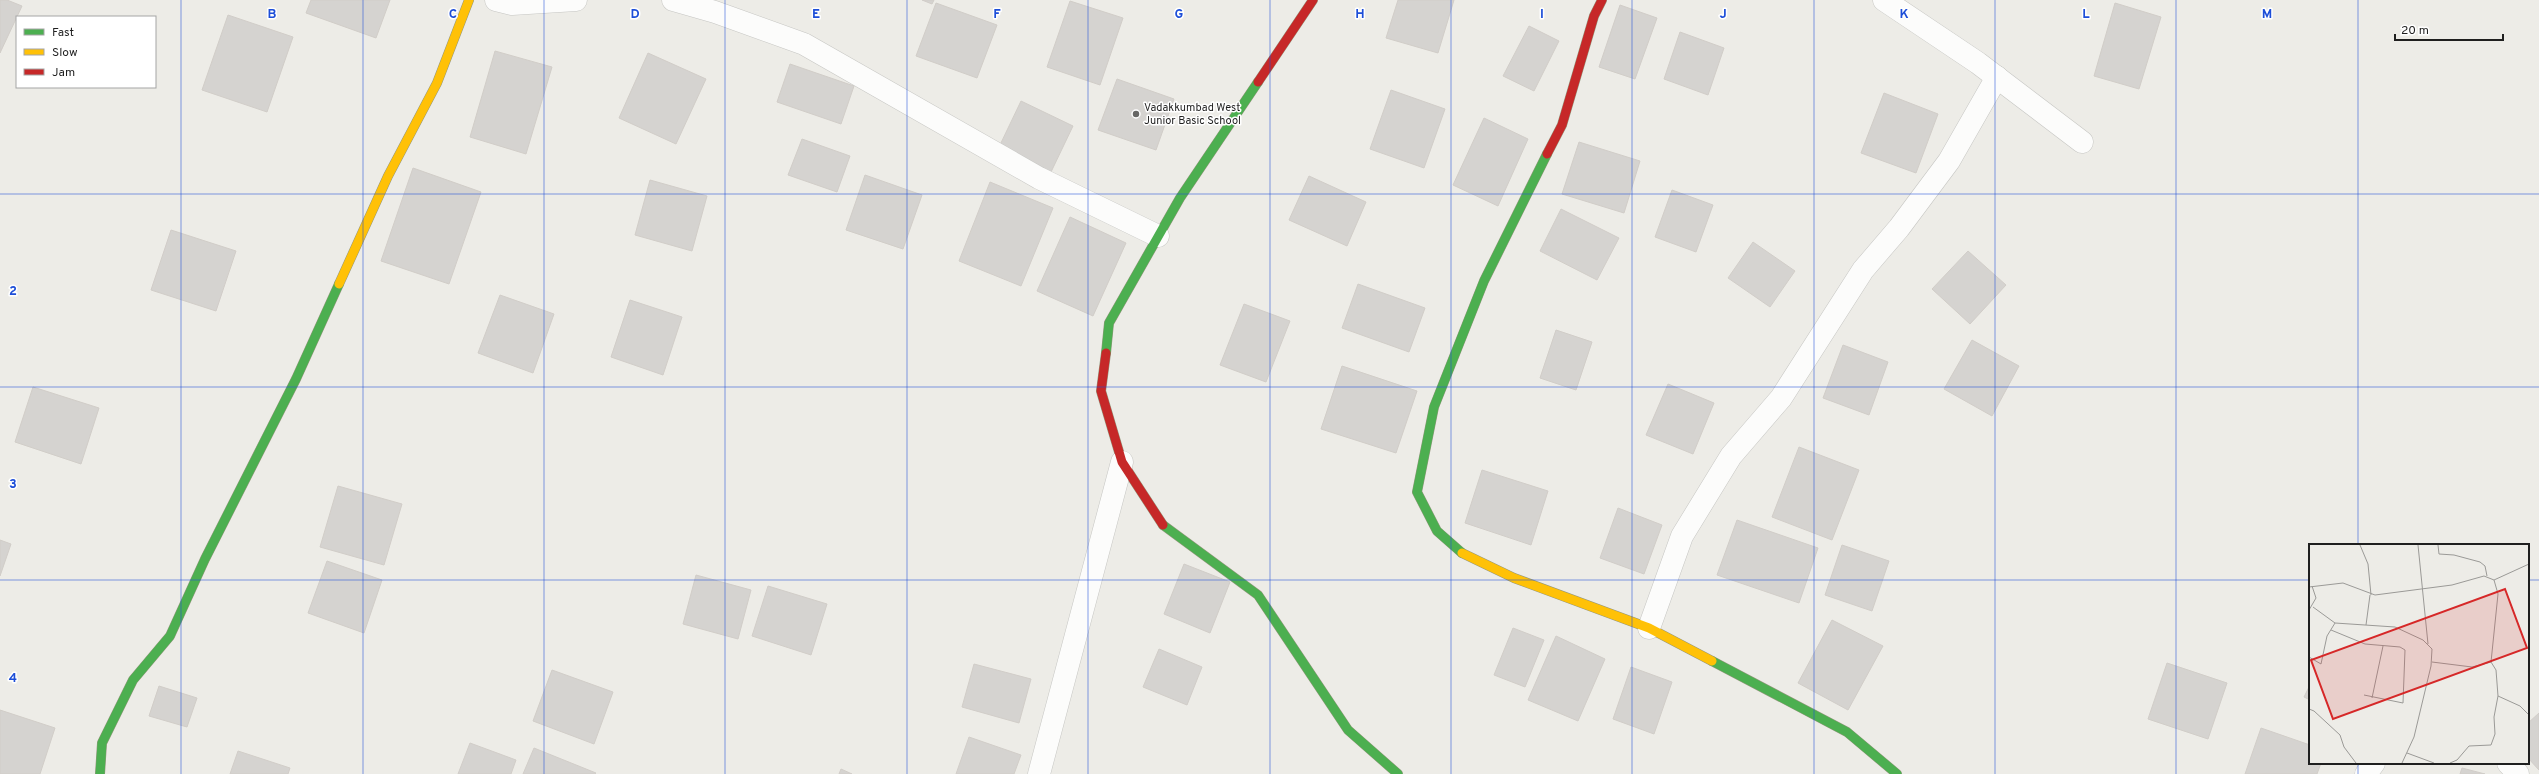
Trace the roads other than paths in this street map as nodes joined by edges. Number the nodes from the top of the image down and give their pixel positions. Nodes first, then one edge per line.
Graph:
1 (469, 0) edge
2 (496, 0) edge
3 (576, 0) edge
4 (673, 0) edge
5 (1313, 0) edge
6 (1602, 0) edge
7 (1884, 0) edge
8 (1997, 77) junction
9 (2082, 142) dead end
10 (1158, 236) junction
11 (1122, 462) junction
12 (1650, 628) junction
13 (2373, 764) edge
14 (2509, 764) edge
15 (100, 774) edge
16 (1039, 774) edge
17 (1398, 774) edge
18 (1898, 774) edge
19 (2366, 774) edge
20 (2518, 774) edge

1 - 15 street
2 - 3 street
4 - 10 street
5 - 10 street
6 - 12 street
7 - 8 street
8 - 9 street
8 - 12 street
10 - 11 street
11 - 16 street
11 - 17 street
12 - 18 street
13 - 19 street
14 - 20 street

